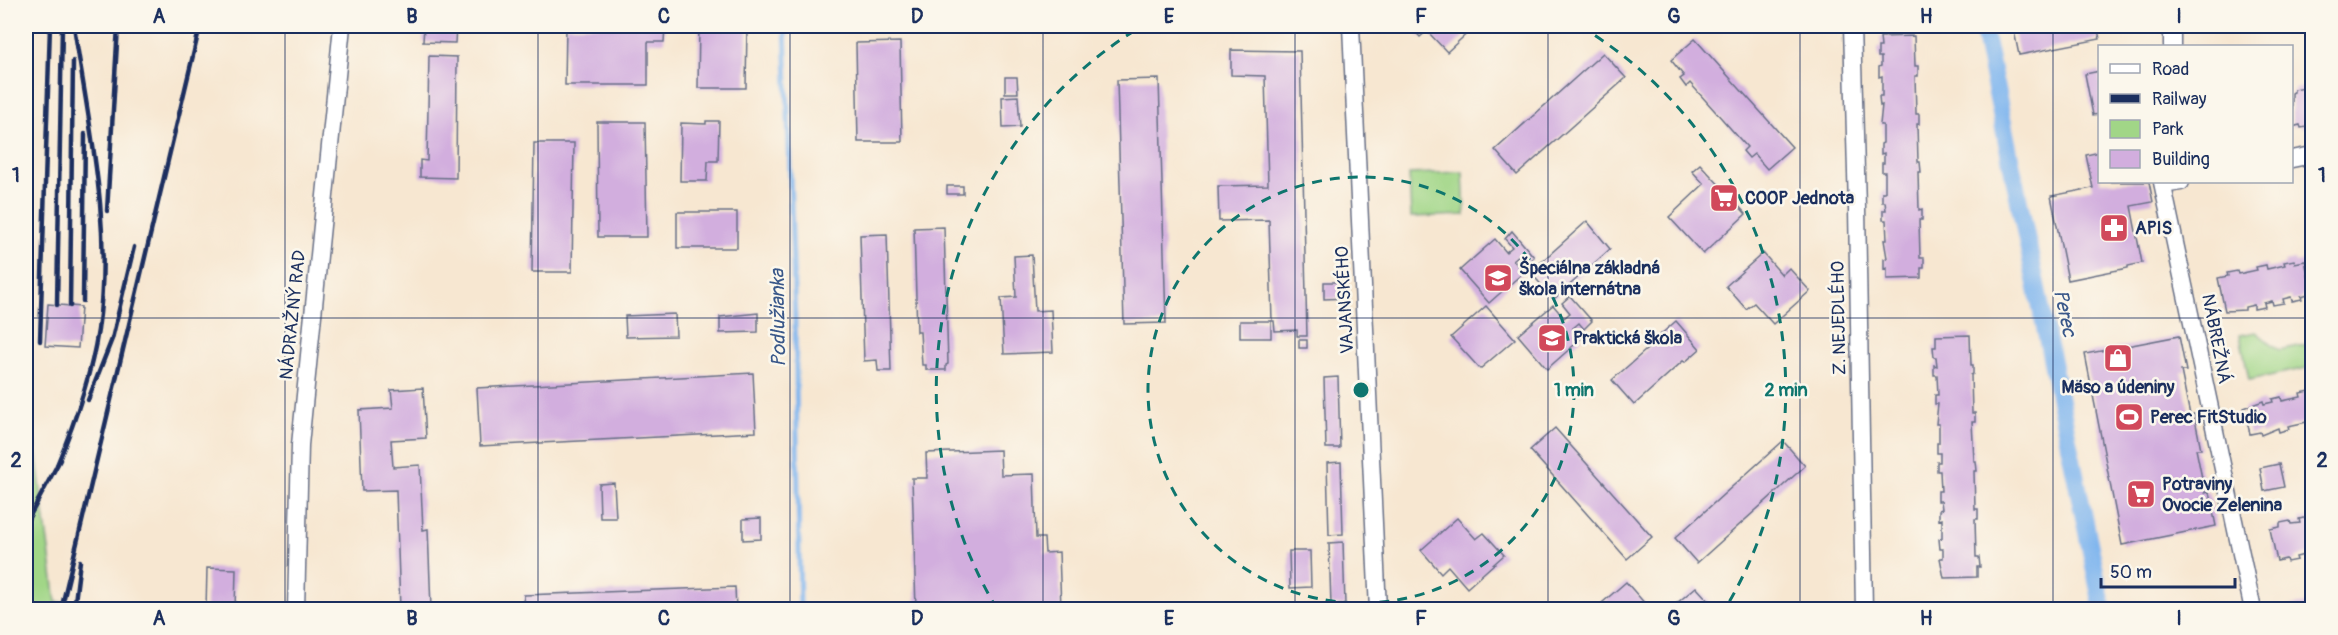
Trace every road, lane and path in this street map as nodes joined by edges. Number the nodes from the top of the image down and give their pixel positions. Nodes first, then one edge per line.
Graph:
1 (342, 26) edge
2 (1351, 26) edge
3 (1852, 26) edge
4 (2172, 26) edge
5 (2172, 45) edge
6 (2313, 155) edge
7 (2293, 159) edge
8 (2163, 183) edge
9 (296, 609) edge
10 (1378, 609) edge
11 (1864, 609) edge
12 (2253, 609) edge

1 - 9 street, NÁDRAŽNÝ RAD
2 - 10 street, VAJANSKÉHO
3 - 11 street, Z. NEJEDLÉHO
4 - 5 street
6 - 7 street
8 - 12 street, NÁBREŽNÁ

